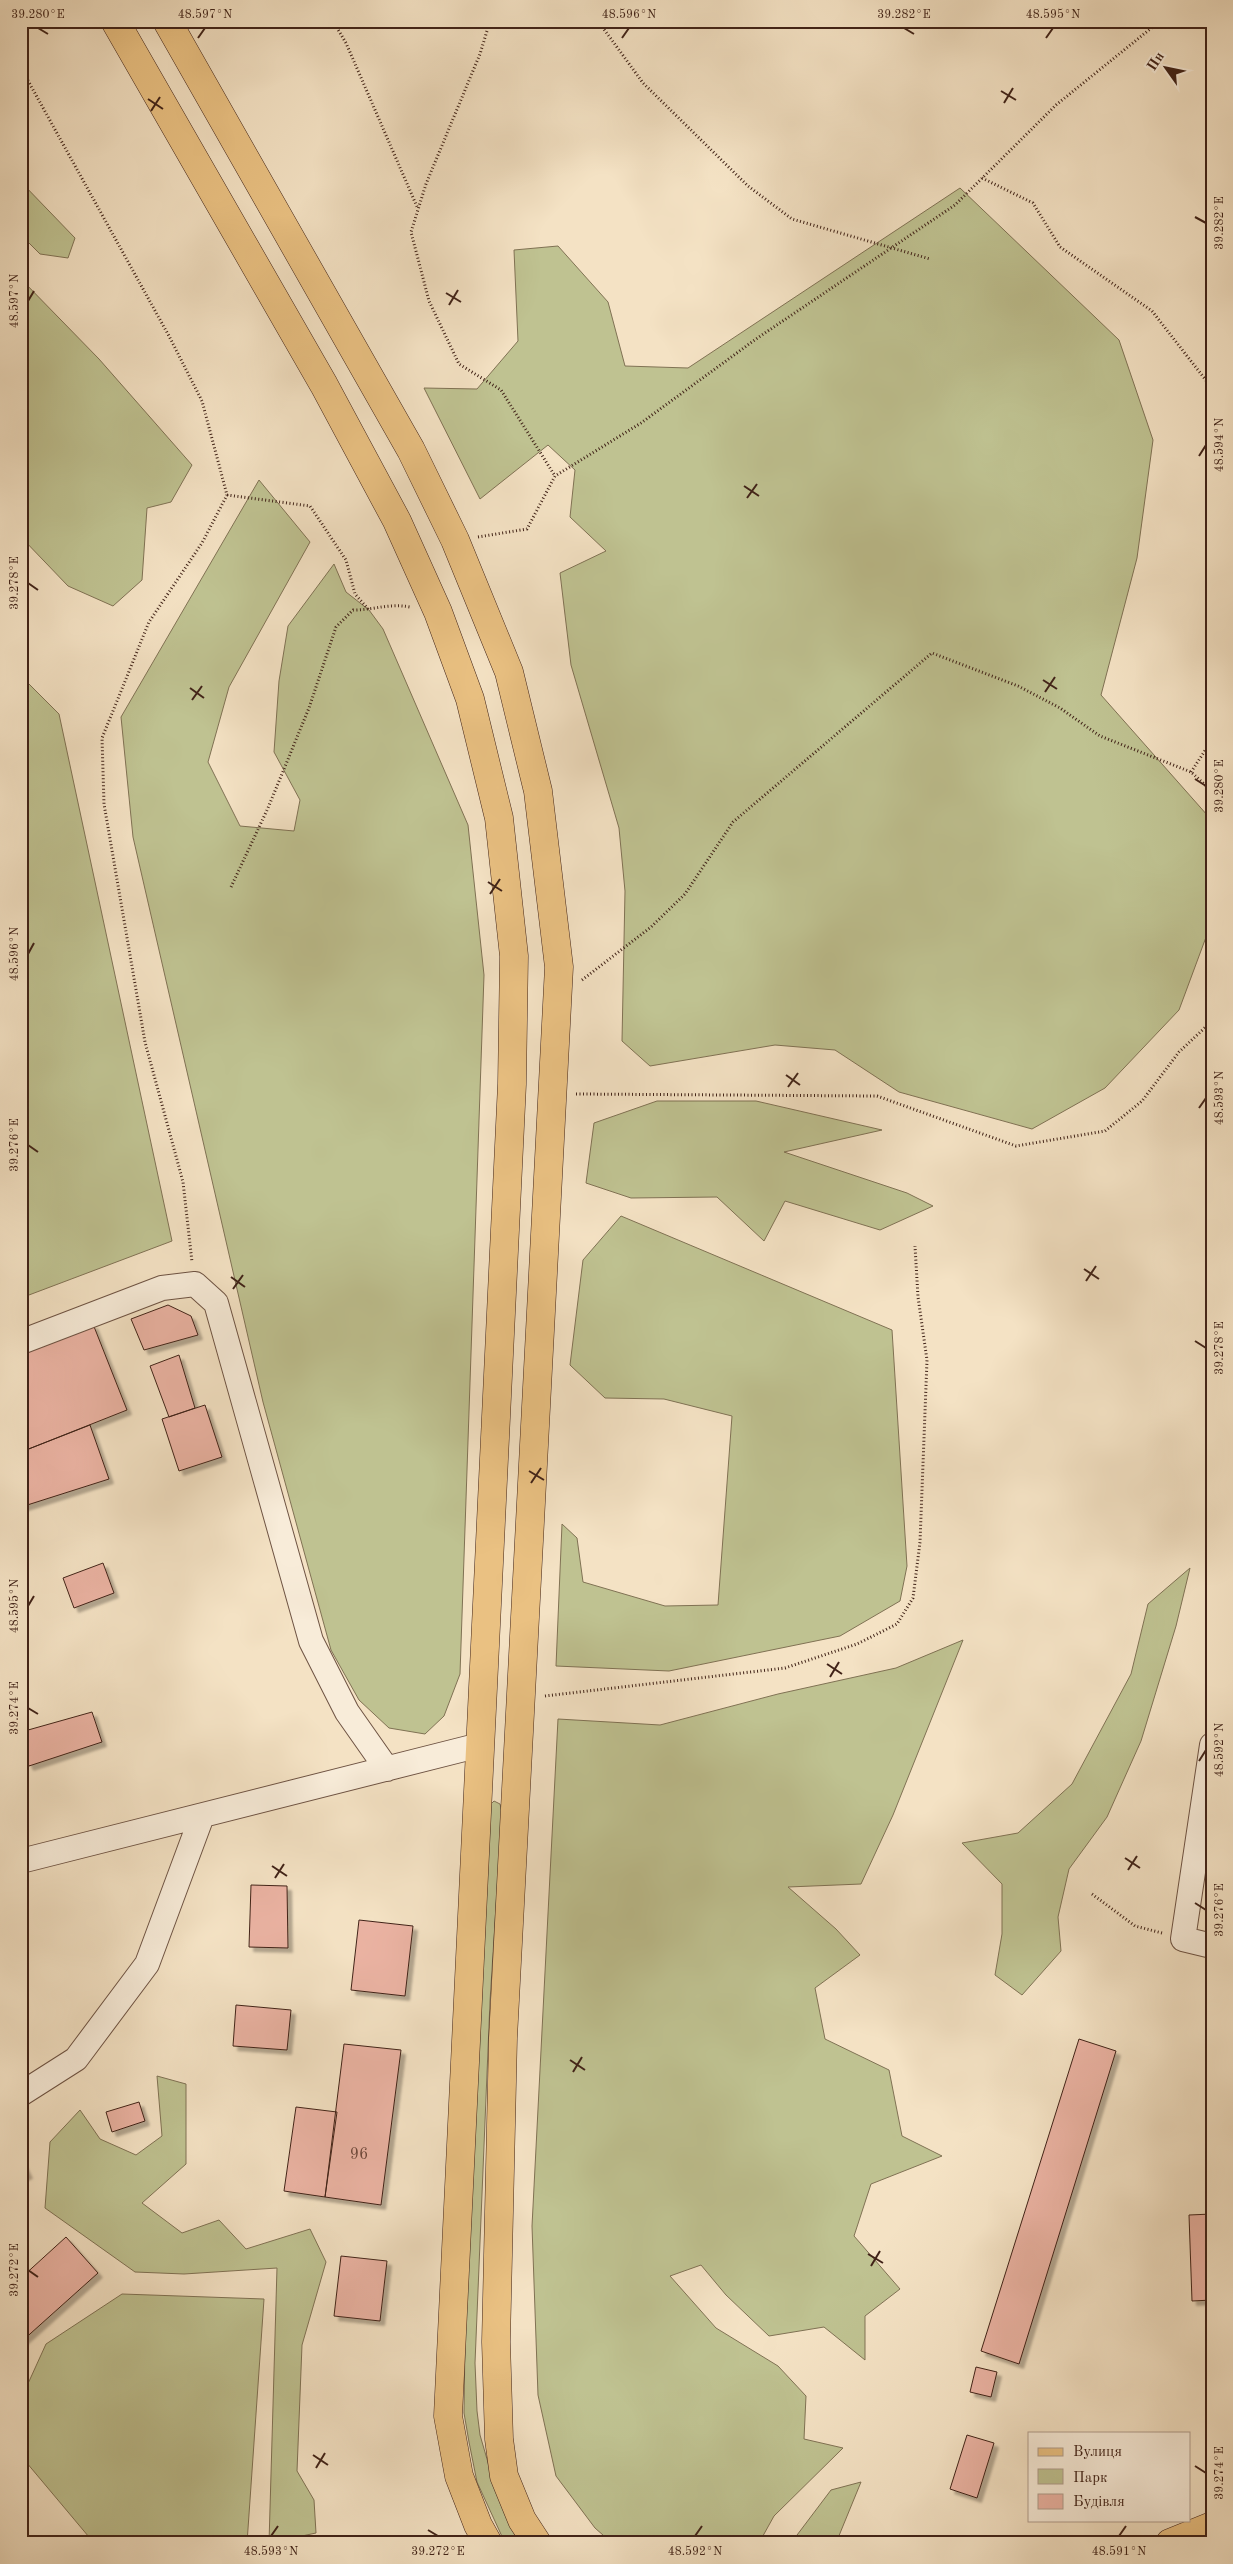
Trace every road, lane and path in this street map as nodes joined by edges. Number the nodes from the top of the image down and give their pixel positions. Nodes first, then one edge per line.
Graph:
1 (115, 21) edge
2 (167, 21) edge
3 (333, 21) edge
4 (490, 21) edge
5 (598, 21) edge
6 (1160, 21) edge
7 (21, 68) edge
8 (982, 178) junction
9 (419, 209) junction
10 (930, 259) dead end
11 (1212, 388) edge
12 (555, 476) junction
13 (227, 495) junction
14 (456, 540) junction
15 (369, 610) junction
16 (438, 612) junction
17 (1212, 740) edge
18 (1191, 772) junction
19 (1212, 791) edge
20 (231, 887) dead end
21 (558, 998) junction
22 (1212, 1021) edge
23 (553, 1094) junction
24 (915, 1246) dead end
25 (195, 1284) junction
26 (21, 1342) edge
27 (522, 1698) junction
28 (1212, 1744) edge
29 (480, 1745) junction
30 (387, 1769) junction
31 (202, 1816) junction
32 (21, 1861) edge
33 (1092, 1894) dead end
34 (1183, 1939) junction
35 (1212, 1946) edge
36 (21, 2094) edge
37 (1212, 2526) edge
38 (488, 2543) edge
39 (537, 2543) edge
40 (1170, 2543) edge

1 - 16 main road
2 - 14 main road
3 - 9 path
4 - 9 path
5 - 10 path
6 - 8 path
7 - 13 path
8 - 11 path
8 - 12 path
9 - 12 path
12 - 14 path
13 - 15 path
13 - 25 path
14 - 21 main road
15 - 16 path
15 - 20 path
16 - 29 main road
17 - 18 path
18 - 19 path
18 - 21 path
21 - 23 main road
22 - 23 path
23 - 27 main road
24 - 27 path
25 - 26 street
25 - 30 street
27 - 39 main road
28 - 34 street
29 - 30 street
29 - 38 main road
30 - 31 street
31 - 32 street
31 - 36 street
33 - 34 path
34 - 35 street
37 - 40 main road

